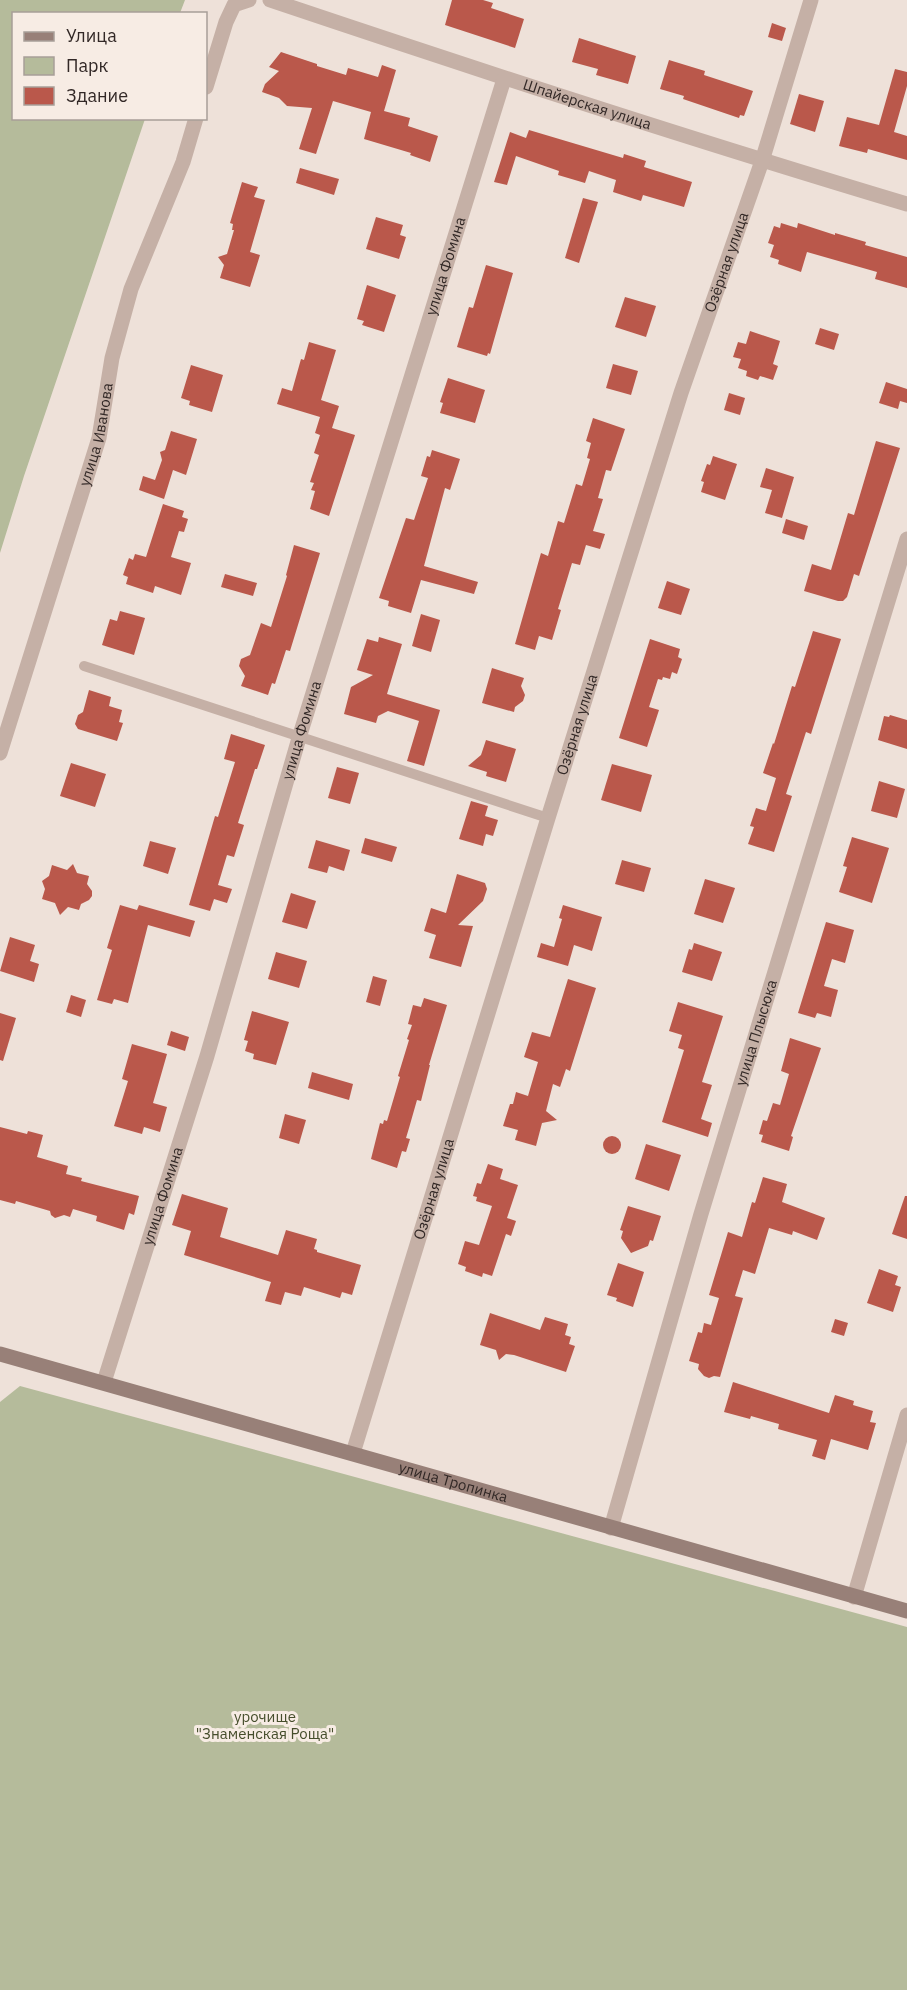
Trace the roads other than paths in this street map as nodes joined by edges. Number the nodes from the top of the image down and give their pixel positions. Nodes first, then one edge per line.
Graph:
1 (270, 0) edge
2 (811, 0) edge
3 (242, 2) edge
4 (504, 79) junction
5 (207, 84) edge
6 (195, 120) edge
7 (762, 161) junction
8 (907, 204) edge
9 (907, 540) edge
10 (84, 666) dead end
11 (298, 738) junction
12 (0, 753) edge
13 (548, 818) junction
14 (0, 1354) edge
15 (104, 1382) junction
16 (907, 1415) edge
17 (353, 1453) junction
18 (611, 1528) junction
19 (855, 1597) junction
20 (907, 1611) edge

1 - 4 street, Шпайерская улица
2 - 7 street, Озёрная улица
3 - 5 street
4 - 7 street, Шпайерская улица
4 - 11 street, улица Фомина
6 - 12 street, улица Иванова
7 - 8 street, Шпайерская улица
7 - 13 street, Озёрная улица
9 - 18 street, улица Плысюка
10 - 11 lane
11 - 13 lane
11 - 15 street, улица Фомина
13 - 17 street, Озёрная улица
14 - 15 main road, улица Тропинка
15 - 17 main road, улица Тропинка
16 - 19 street
17 - 18 main road, улица Тропинка
18 - 19 main road, улица Тропинка
19 - 20 main road, улица Тропинка

